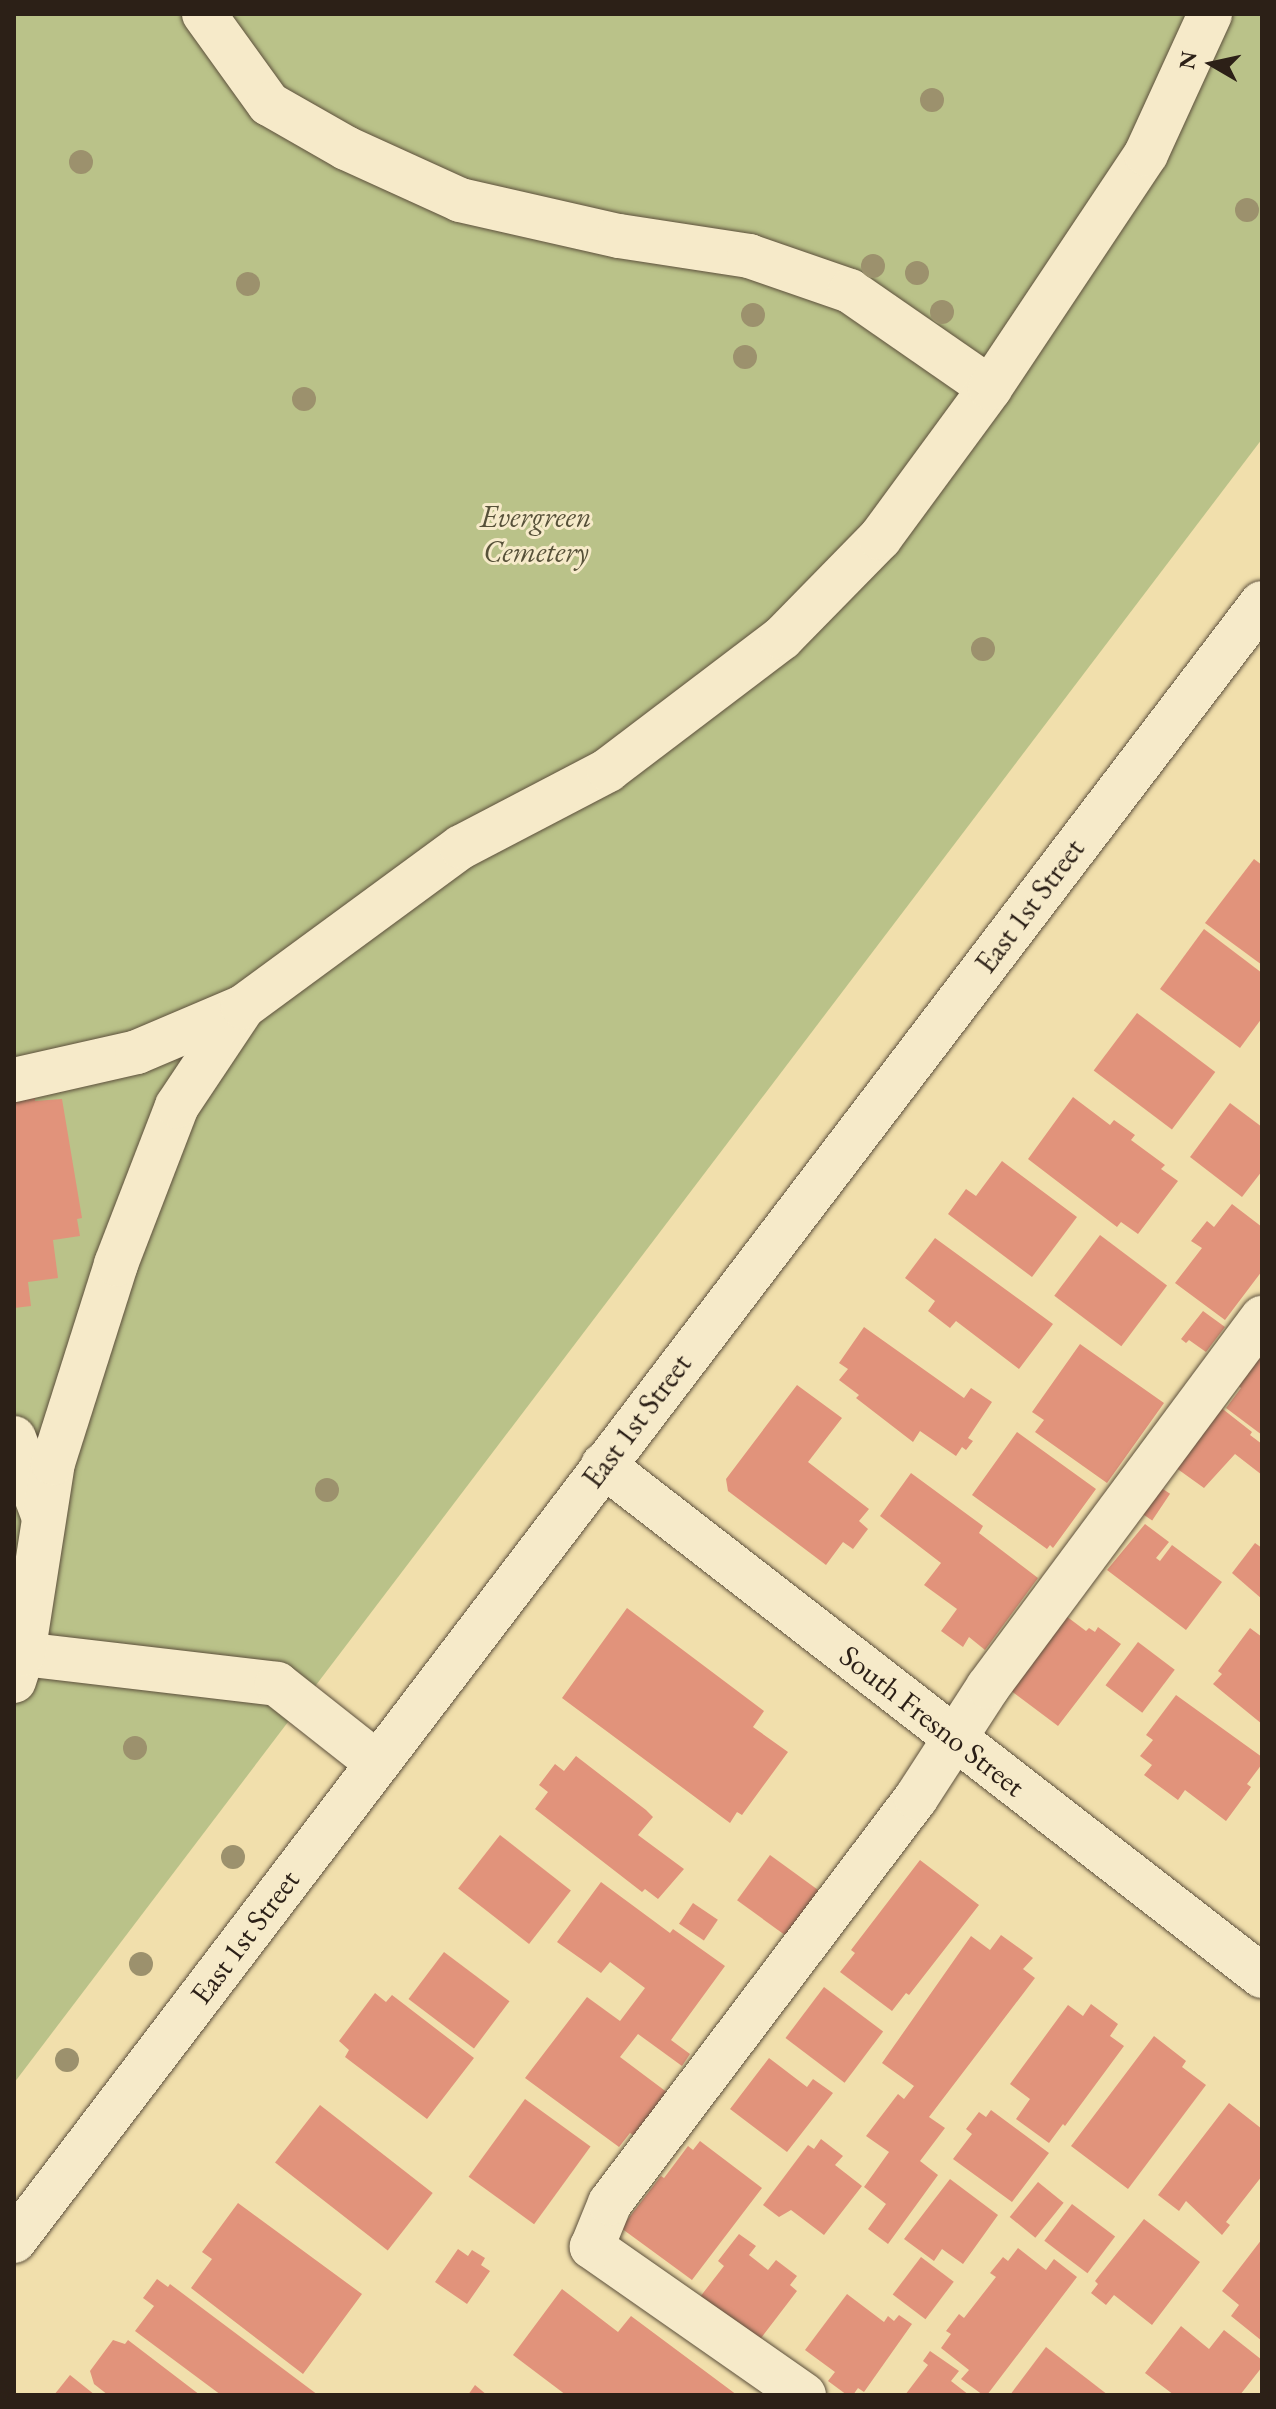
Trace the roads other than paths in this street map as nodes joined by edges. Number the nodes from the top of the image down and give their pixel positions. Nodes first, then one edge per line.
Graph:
1 (204, 14) edge
2 (1210, 14) edge
3 (990, 388) junction
4 (1262, 603) edge
5 (243, 1007) junction
6 (14, 1080) edge
7 (1262, 1318) edge
8 (14, 1438) edge
9 (603, 1465) junction
10 (43, 1515) junction
11 (18, 1667) edge
12 (955, 1738) junction
13 (377, 1763) junction
14 (1258, 1964) edge
15 (14, 2241) edge
16 (804, 2395) edge

1 - 3 street
2 - 3 street
3 - 5 street
4 - 9 street, East 1st Street
5 - 6 street
5 - 10 street
7 - 12 street
8 - 10 street
9 - 12 street, South Fresno Street
9 - 13 street, East 1st Street
10 - 11 street
11 - 13 street
12 - 14 street, South Fresno Street
12 - 16 street
13 - 15 street, East 1st Street

